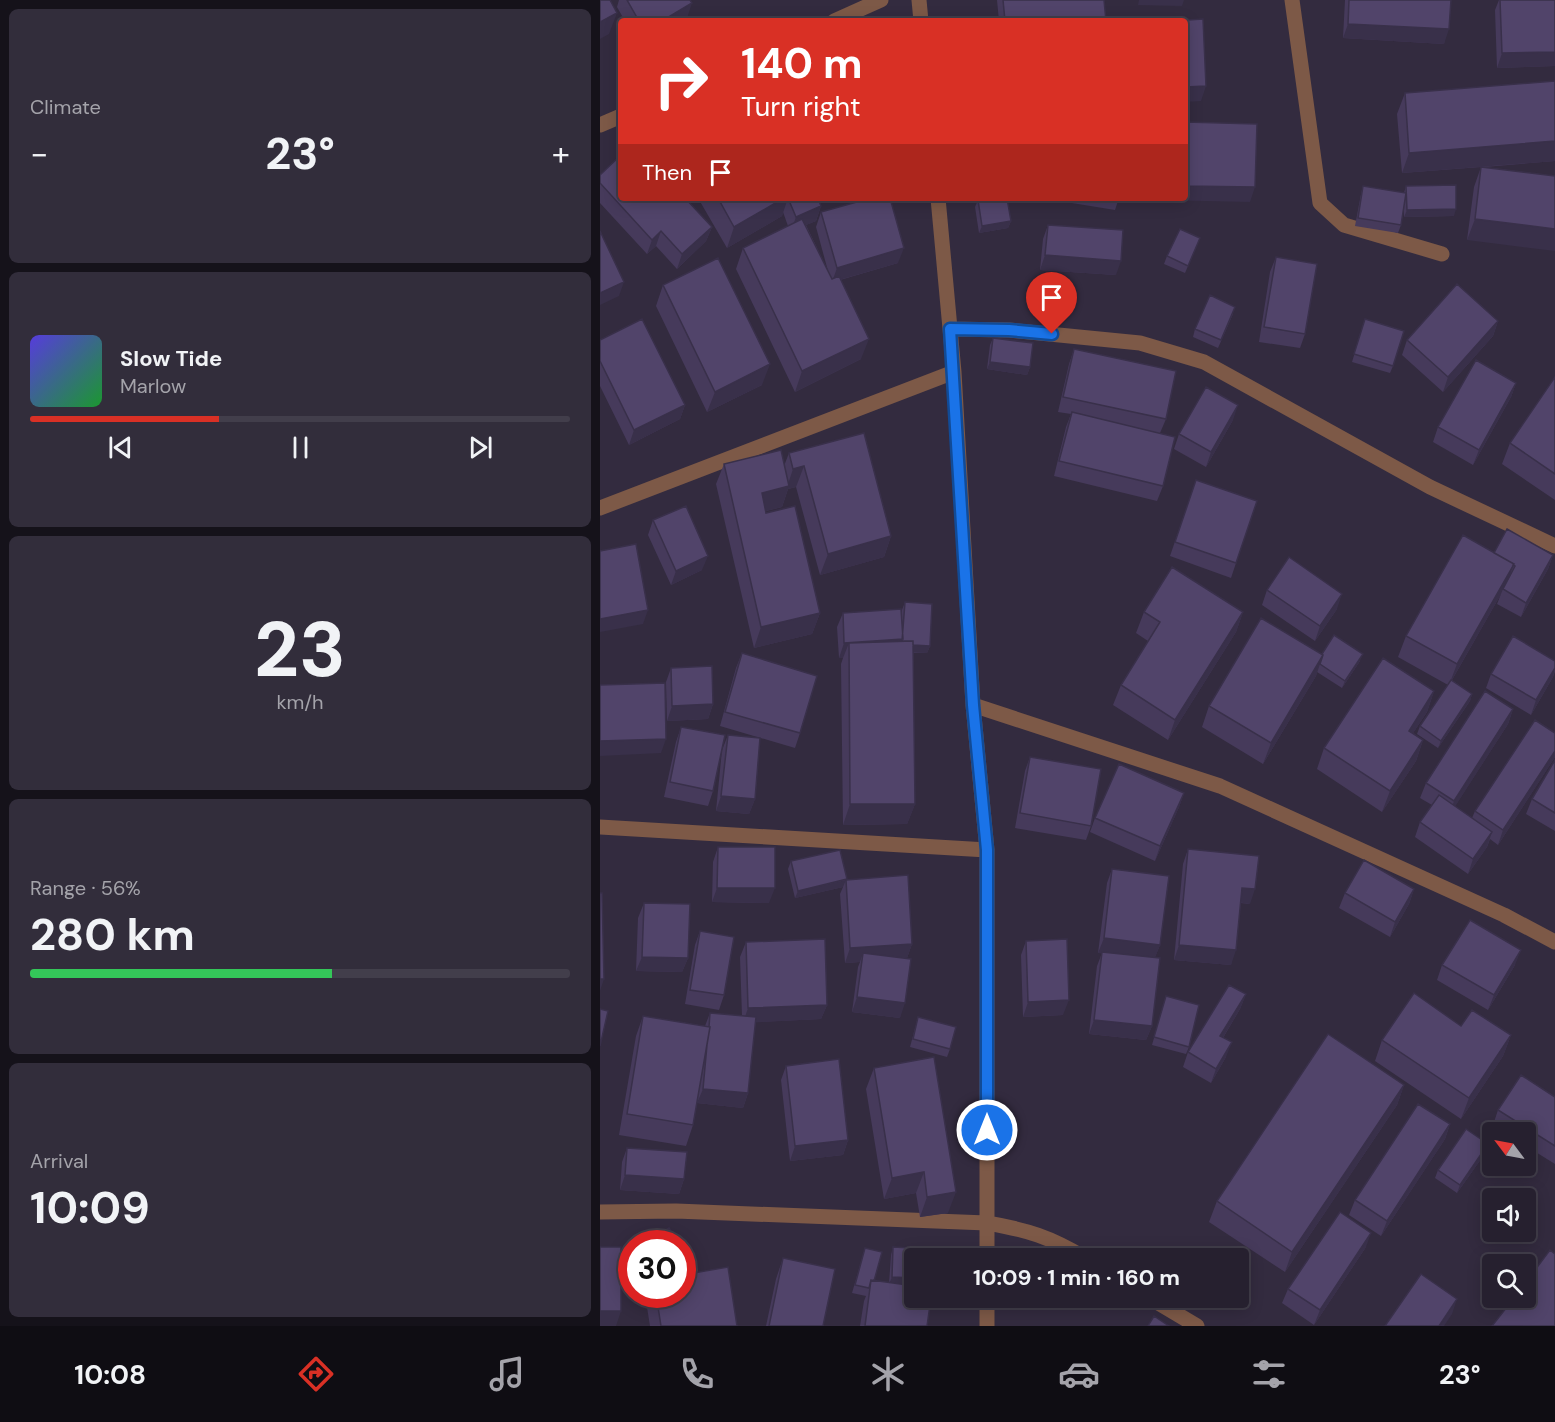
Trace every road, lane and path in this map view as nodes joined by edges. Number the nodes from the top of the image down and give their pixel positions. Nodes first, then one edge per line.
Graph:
1 (881, 0) edge
2 (919, 0) edge
3 (1292, 0) edge
4 (841, 18) edge
5 (921, 18) edge
6 (618, 117) edge
7 (600, 125) edge
8 (938, 201) edge
9 (1442, 254) dead end
10 (950, 329) junction
11 (954, 372) junction
12 (600, 508) edge
13 (1555, 546) edge
14 (973, 705) junction
15 (600, 827) edge
16 (987, 850) junction
17 (1555, 942) edge
18 (600, 1212) edge
19 (987, 1223) junction
20 (987, 1248) edge
21 (1068, 1248) edge
22 (987, 1308) edge
23 (1167, 1308) edge
24 (987, 1326) edge
25 (1197, 1326) edge

1 - 4 street
2 - 5 street
3 - 9 street
6 - 7 street
8 - 10 street
10 - 11 street
10 - 13 street
11 - 12 street
11 - 14 street
14 - 16 street
14 - 17 street
15 - 16 street
16 - 19 street
18 - 19 street
19 - 20 street
19 - 21 street
22 - 24 street
23 - 25 street

